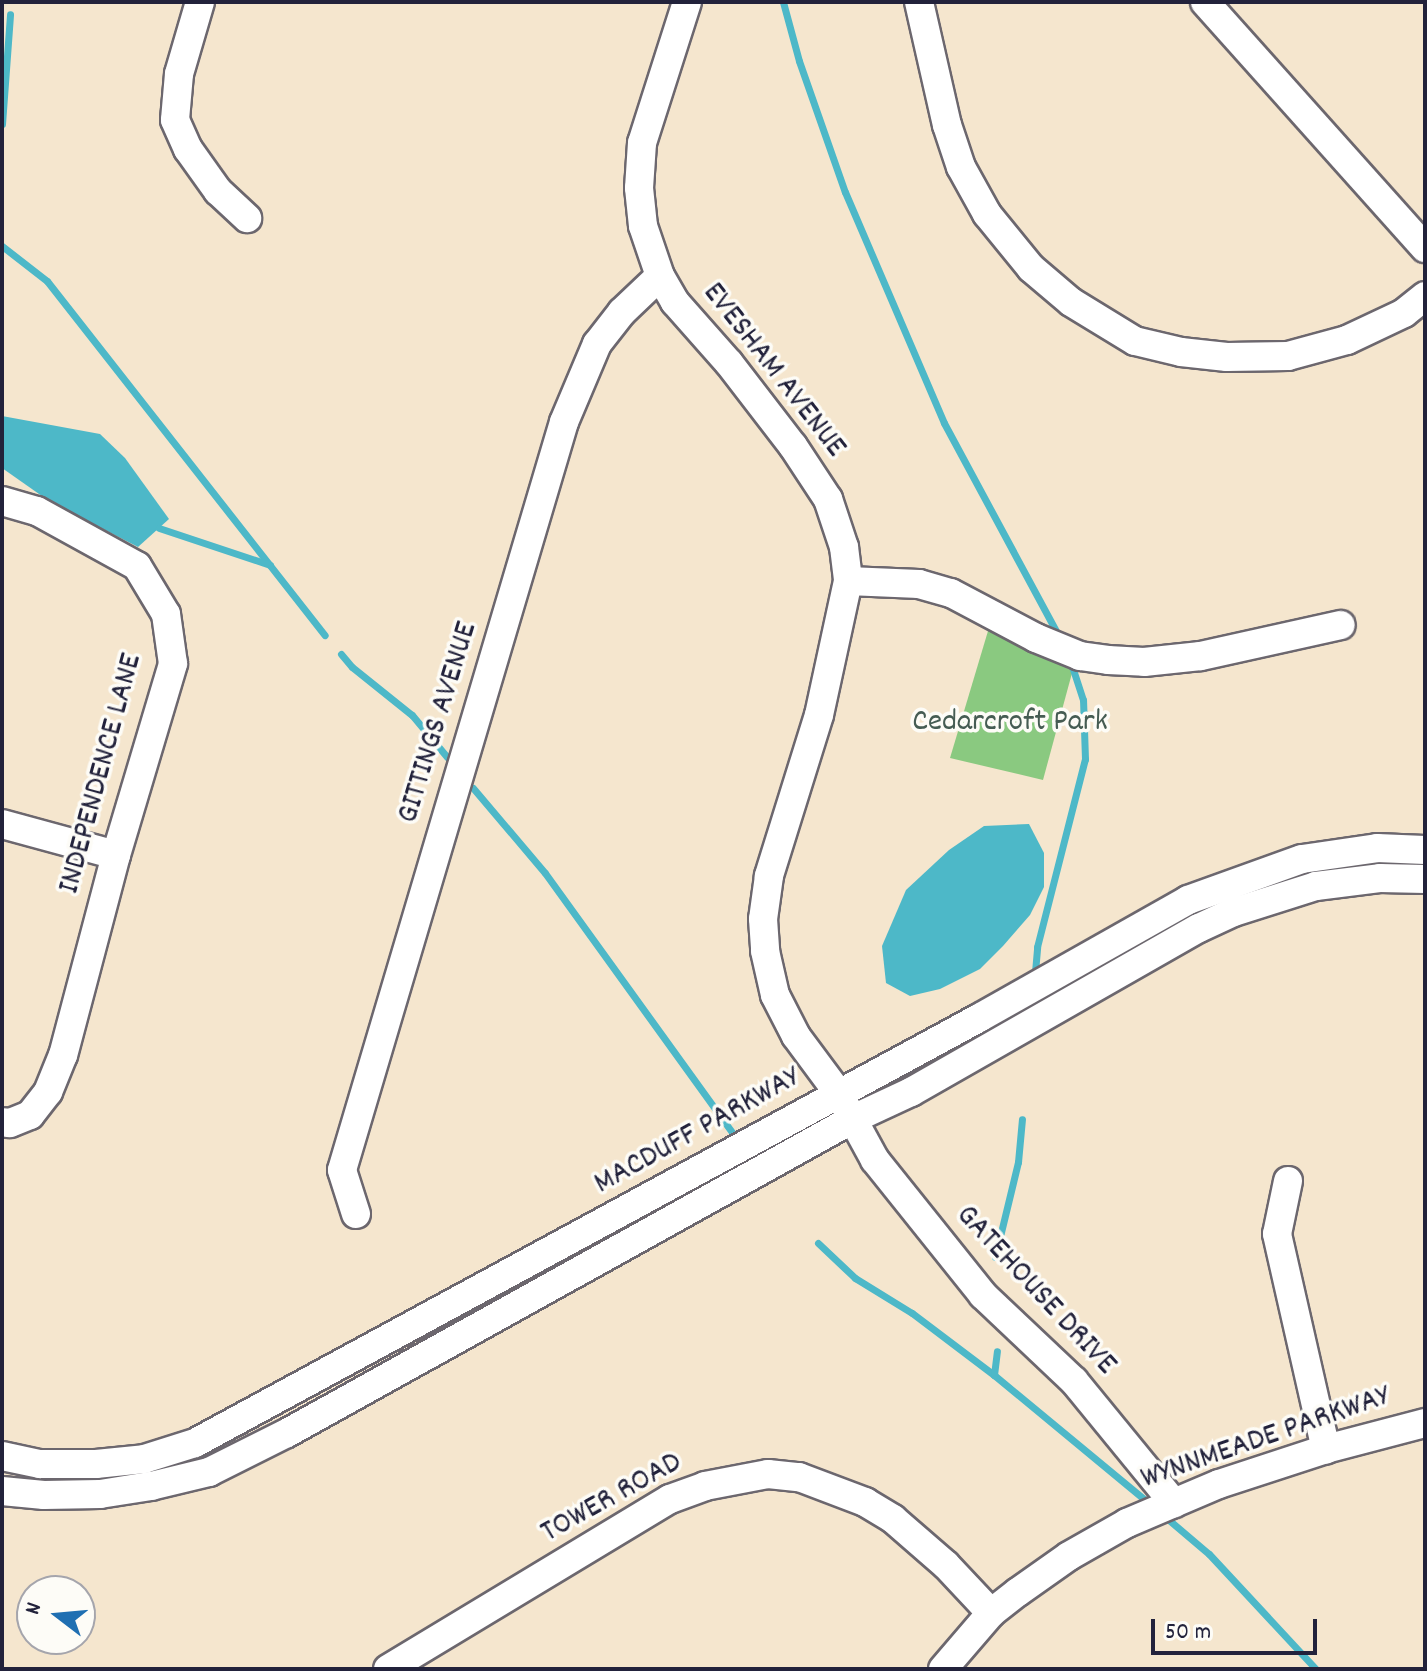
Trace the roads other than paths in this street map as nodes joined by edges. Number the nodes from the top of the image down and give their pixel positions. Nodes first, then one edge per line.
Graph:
1 (200, 2) edge
2 (687, 2) edge
3 (919, 2) edge
4 (1205, 2) edge
5 (247, 218) dead end
6 (1425, 248) edge
7 (660, 276) junction
8 (1425, 296) edge
9 (2, 501) edge
10 (848, 581) junction
11 (1341, 625) dead end
12 (2, 824) edge
13 (1425, 850) edge
14 (116, 855) junction
15 (1425, 879) edge
16 (839, 1094) junction
17 (853, 1119) junction
18 (2, 1122) edge
19 (1288, 1181) dead end
20 (356, 1214) dead end
21 (1425, 1423) edge
22 (1326, 1449) junction
23 (2, 1456) edge
24 (2, 1491) edge
25 (1174, 1503) junction
26 (991, 1613) junction
27 (388, 1669) edge
28 (943, 1669) edge

1 - 5 street
2 - 7 street, EVESHAM AVENUE
3 - 8 street
4 - 6 street
7 - 10 street, EVESHAM AVENUE
7 - 20 street, GITTINGS AVENUE
9 - 14 street, INDEPENDENCE LANE
10 - 11 street
10 - 16 street, EVESHAM AVENUE
12 - 14 street
13 - 16 street, MACDUFF PARKWAY
14 - 18 street, INDEPENDENCE LANE
15 - 17 street, MACDUFF PARKWAY
16 - 17 street, GATEHOUSE DRIVE
16 - 23 street, MACDUFF PARKWAY
17 - 24 street, MACDUFF PARKWAY
17 - 25 street, GATEHOUSE DRIVE
19 - 22 street
21 - 22 street, WYNNMEADE PARKWAY
22 - 25 street, WYNNMEADE PARKWAY
25 - 26 street, WYNNMEADE PARKWAY
26 - 27 street, TOWER ROAD
26 - 28 street, WYNNMEADE PARKWAY

